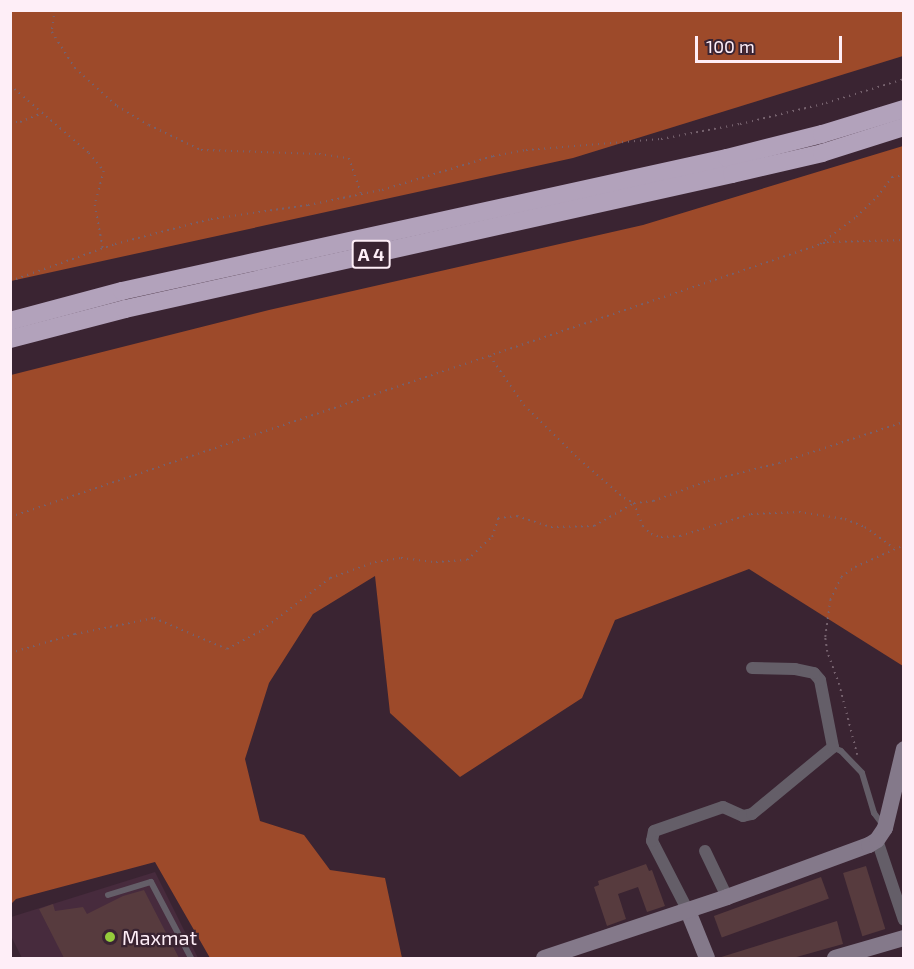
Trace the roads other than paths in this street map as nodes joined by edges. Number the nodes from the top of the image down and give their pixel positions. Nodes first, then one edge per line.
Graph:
1 (903, 109) edge
2 (903, 127) edge
3 (10, 321) edge
4 (10, 339) edge
5 (752, 668) dead end
6 (834, 747) junction
7 (903, 748) edge
8 (881, 834) junction
9 (705, 850) dead end
10 (108, 895) dead end
11 (727, 897) junction
12 (688, 911) junction
13 (903, 920) edge
14 (903, 938) edge
15 (874, 953) edge
16 (191, 958) edge
17 (544, 958) edge
18 (707, 958) edge
19 (835, 958) edge

1 - 3 highway, A 4
2 - 4 highway, A 4
5 - 6 street
6 - 8 lane
6 - 12 street
7 - 8 main road
8 - 11 main road
8 - 13 street
9 - 11 street
10 - 16 lane
11 - 12 main road
12 - 17 main road
12 - 18 main road
14 - 15 main road
15 - 19 main road

